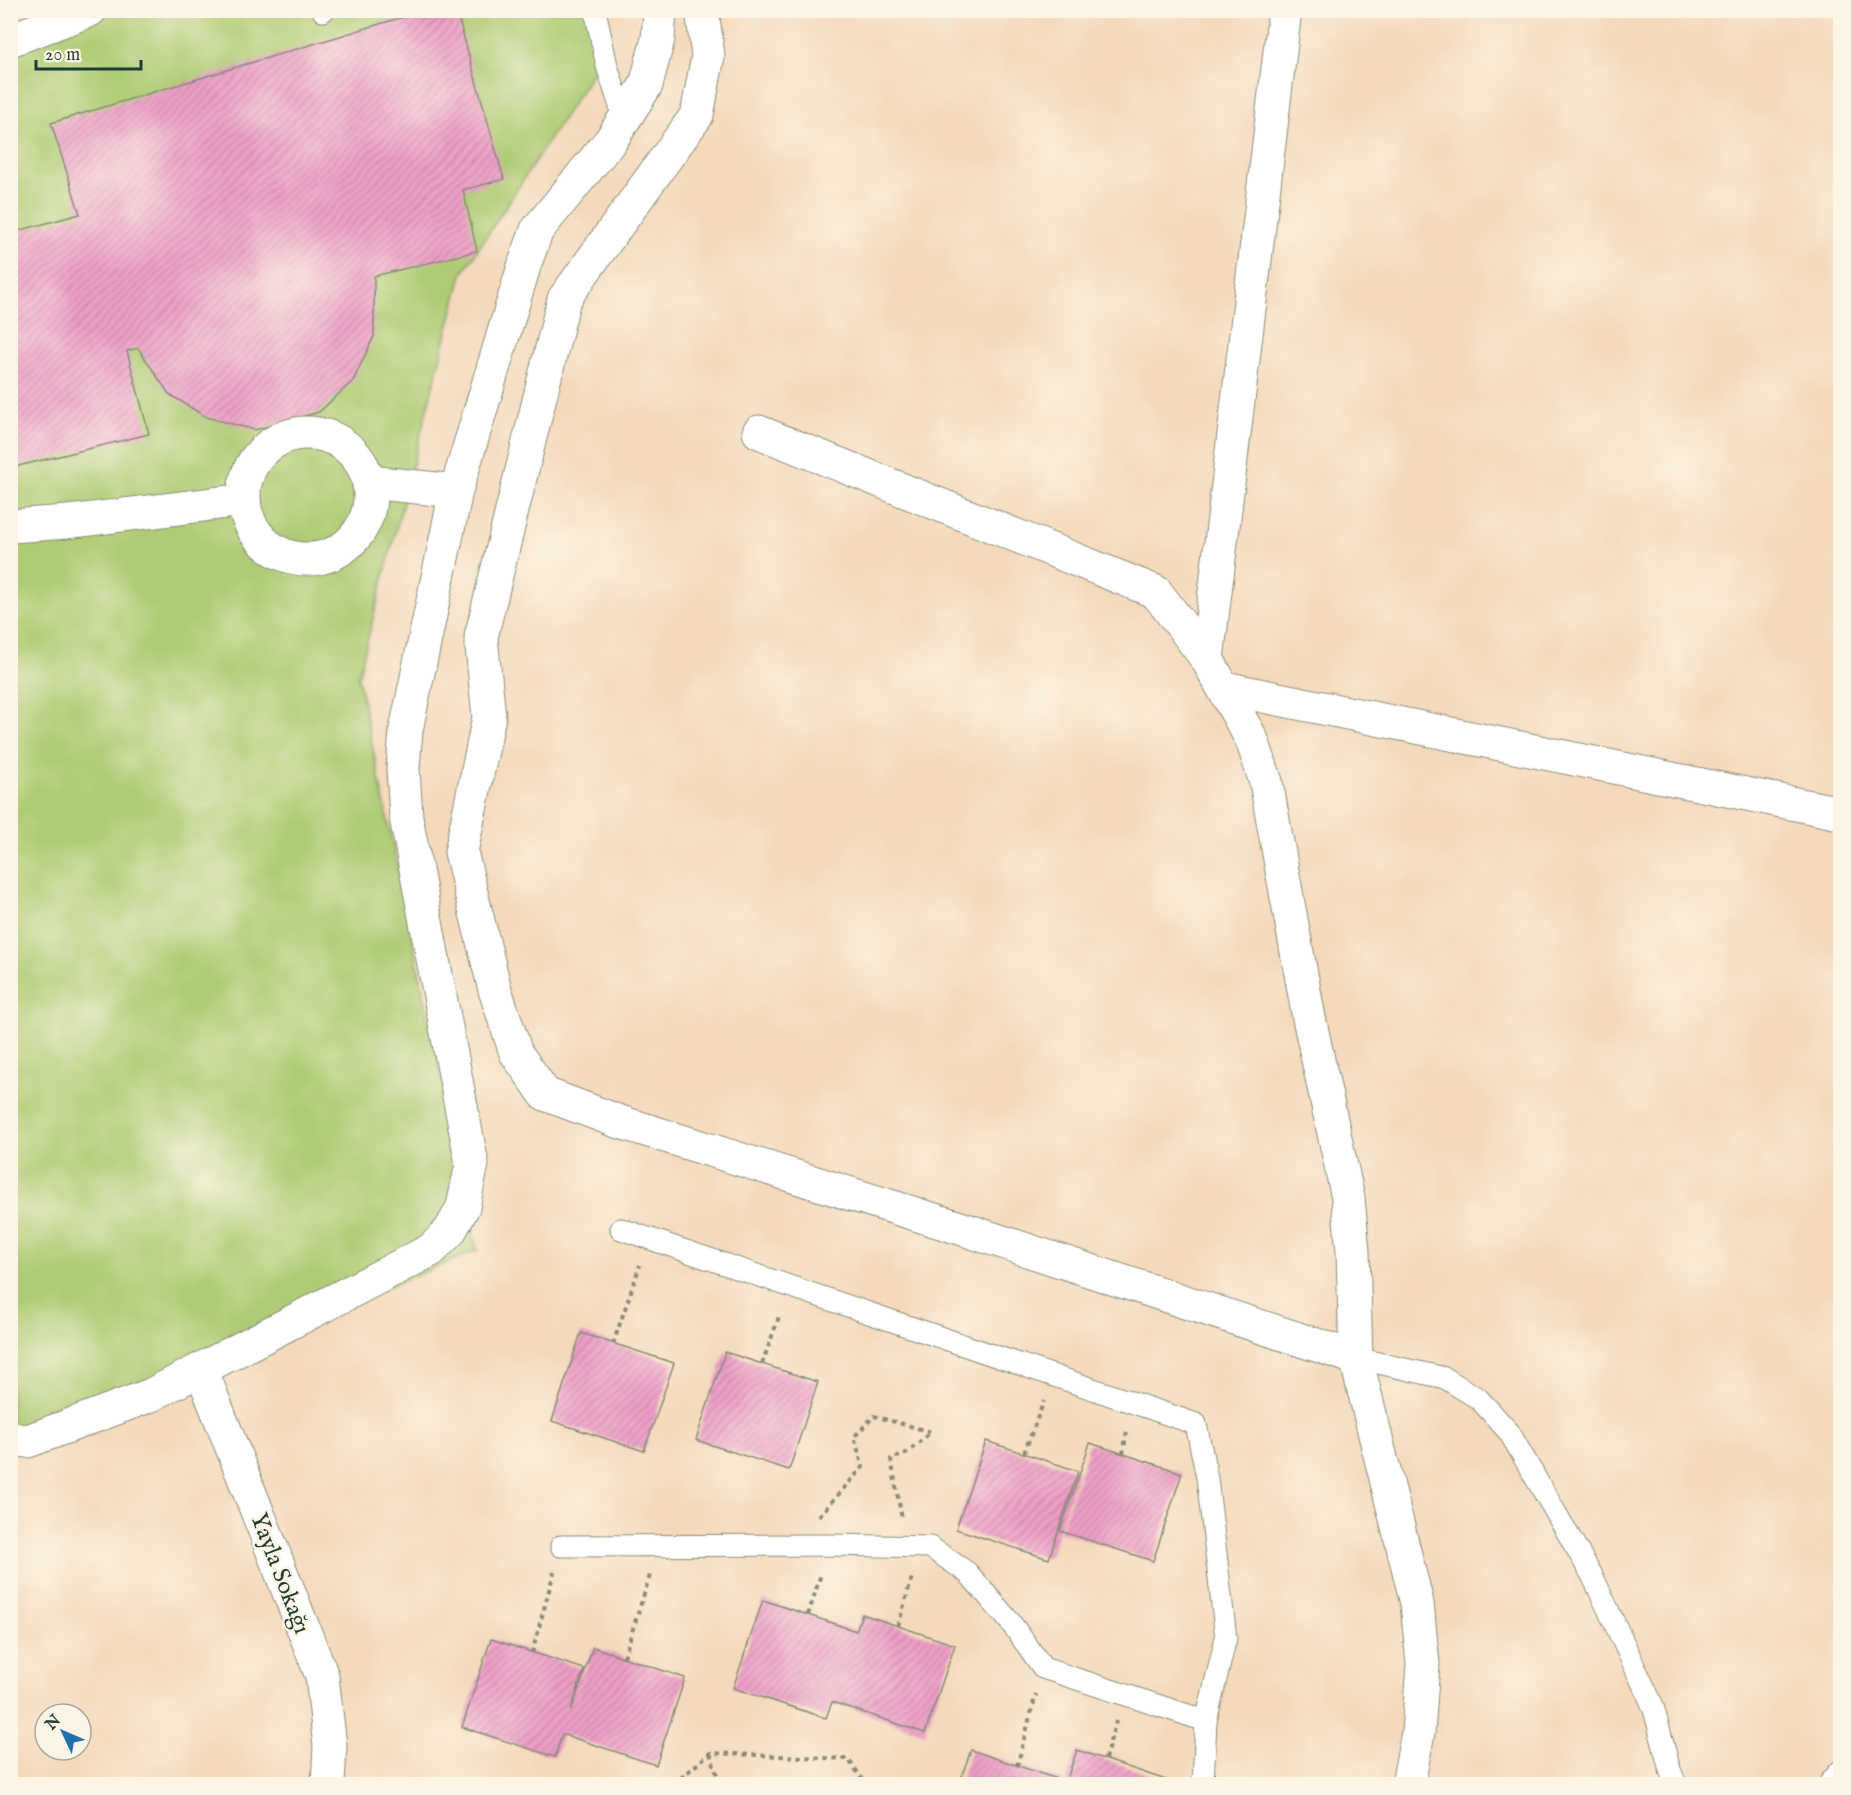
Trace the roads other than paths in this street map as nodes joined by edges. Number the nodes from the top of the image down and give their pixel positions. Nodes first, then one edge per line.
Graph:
1 (90, 10) edge
2 (595, 10) edge
3 (660, 10) edge
4 (702, 10) edge
5 (1285, 10) edge
6 (10, 40) edge
7 (624, 119) junction
8 (759, 432) dead end
9 (369, 482) junction
10 (456, 491) junction
11 (244, 500) junction
12 (10, 526) edge
13 (1207, 659) junction
14 (1224, 688) junction
15 (1840, 813) edge
16 (621, 1229) dead end
17 (1356, 1358) junction
18 (201, 1369) junction
19 (10, 1438) edge
20 (561, 1546) road end
21 (1206, 1721) junction
22 (1840, 1771) edge
23 (328, 1785) edge
24 (1203, 1785) edge
25 (1408, 1785) edge
26 (1676, 1785) edge
27 (1829, 1785) edge

1 - 6 street
2 - 7 lane
3 - 7 street
4 - 17 street
5 - 13 street
7 - 10 street
8 - 13 street
9 - 10 street
9 - 11 street
9 - 11 street
10 - 18 street
11 - 12 street
13 - 14 street
14 - 15 street
14 - 17 street
16 - 21 lane
17 - 25 street
17 - 26 lane
18 - 19 street
18 - 23 street, Yayla Sokağı
20 - 21 lane
21 - 24 lane
22 - 27 lane

